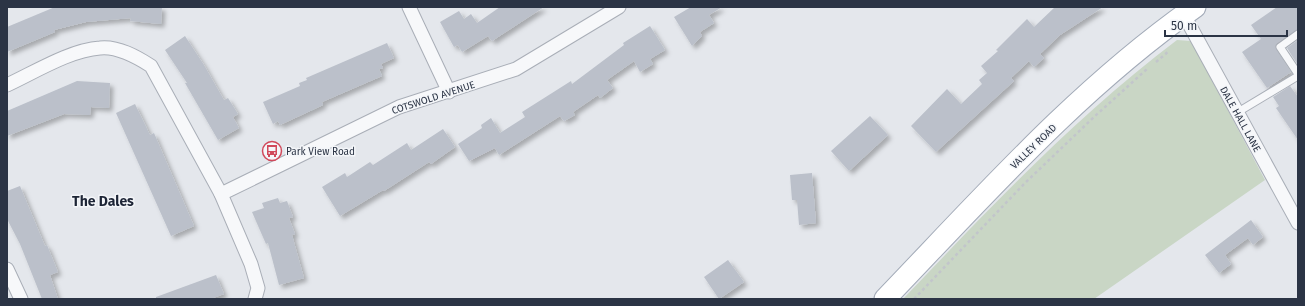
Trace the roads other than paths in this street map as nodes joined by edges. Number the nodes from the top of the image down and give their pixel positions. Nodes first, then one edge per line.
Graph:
1 (409, 7) edge
2 (619, 7) edge
3 (1189, 11) edge
4 (1298, 34) edge
5 (1298, 75) edge
6 (7, 85) edge
7 (449, 92) junction
8 (1238, 112) junction
9 (221, 194) junction
10 (1298, 224) edge
11 (7, 269) edge
12 (21, 299) edge
13 (255, 299) edge
14 (885, 299) edge

1 - 7 street
2 - 7 street, COTSWOLD AVENUE
3 - 8 street, DALE HALL LANE
3 - 14 main road, VALLEY ROAD
4 - 5 lane
5 - 8 lane
6 - 9 street
7 - 9 street, COTSWOLD AVENUE
8 - 10 street, DALE HALL LANE
9 - 13 street
11 - 12 street

